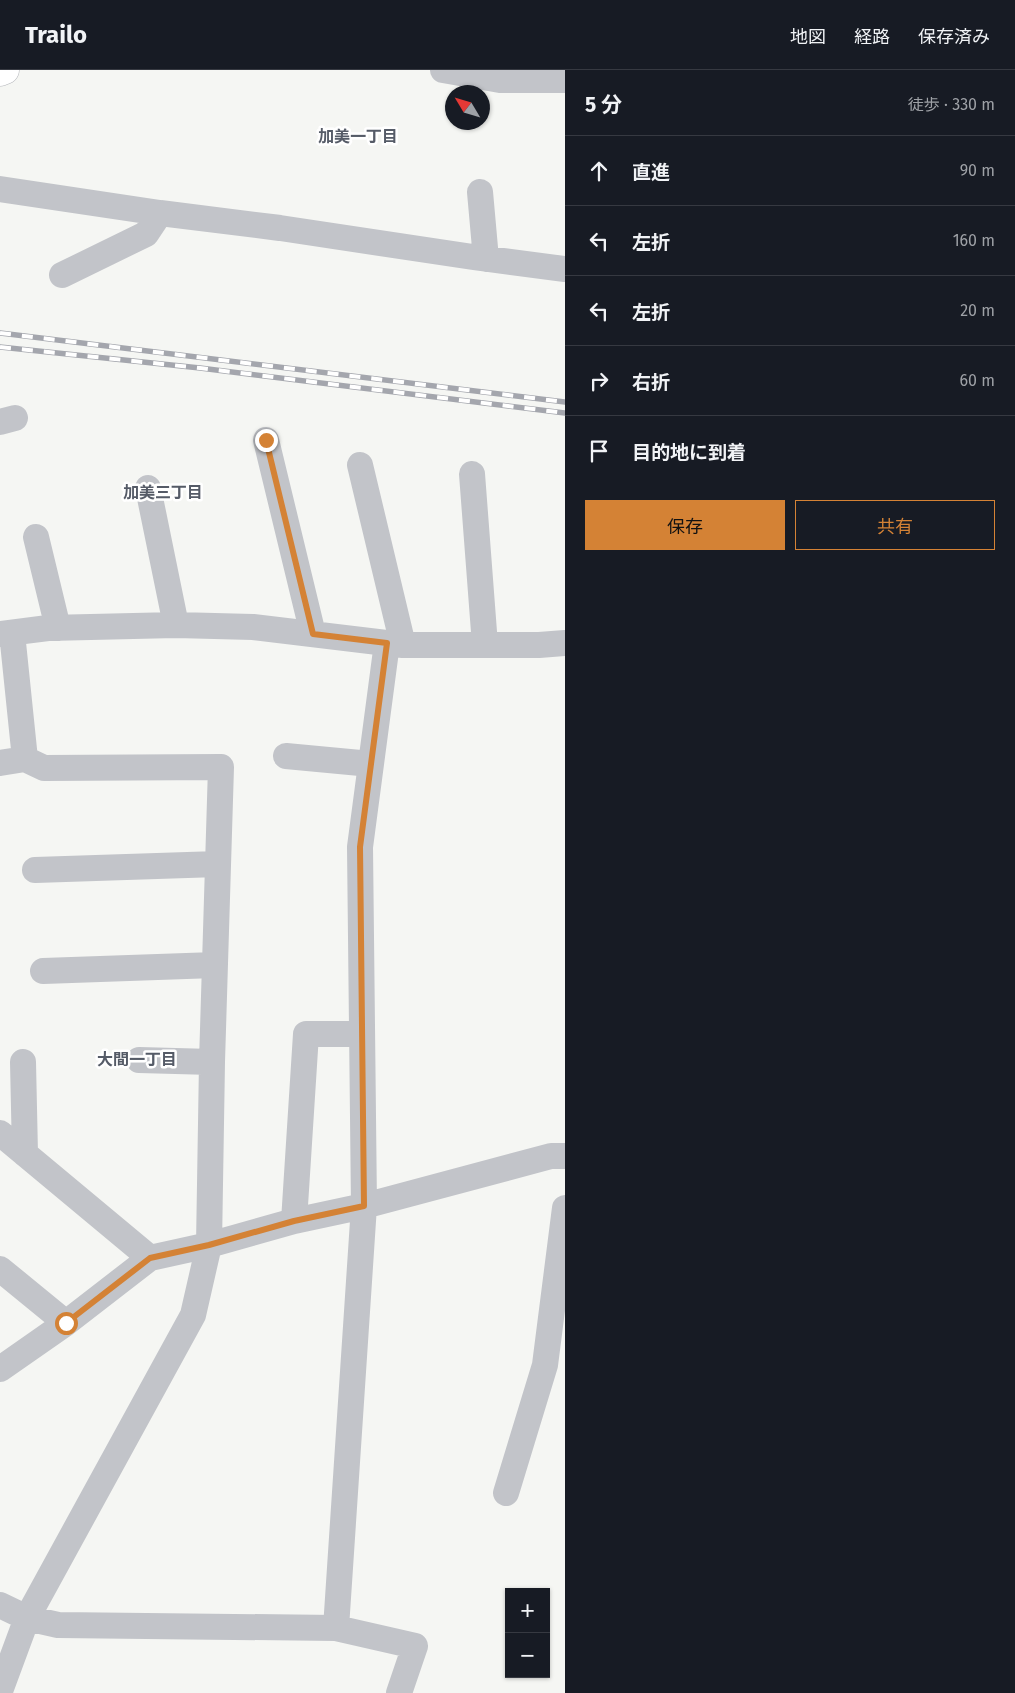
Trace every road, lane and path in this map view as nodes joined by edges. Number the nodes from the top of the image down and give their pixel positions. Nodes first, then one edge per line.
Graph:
1 (5, 70) edge
2 (443, 70) edge
3 (0, 72) edge
4 (565, 80) edge
5 (0, 188) edge
6 (480, 192) dead end
7 (160, 213) junction
8 (486, 259) junction
9 (565, 269) edge
10 (62, 275) dead end
11 (266, 440) dead end
12 (360, 465) dead end
13 (472, 474) dead end
14 (148, 488) dead end
15 (36, 537) dead end
16 (176, 625) junction
17 (58, 628) junction
18 (6, 634) edge
19 (313, 634) junction
20 (565, 643) edge
21 (395, 644) junction
22 (485, 645) junction
23 (286, 756) dead end
24 (12, 761) edge
25 (371, 764) junction
26 (218, 864) junction
27 (34, 870) dead end
28 (215, 965) junction
29 (43, 970) dead end
30 (362, 1034) junction
31 (139, 1060) dead end
32 (23, 1062) dead end
33 (212, 1062) junction
34 (0, 1133) edge
35 (25, 1154) junction
36 (565, 1156) edge
37 (364, 1206) junction
38 (565, 1208) edge
39 (294, 1221) junction
40 (209, 1245) junction
41 (150, 1258) junction
42 (0, 1269) edge
43 (66, 1323) junction
44 (0, 1369) edge
45 (506, 1494) dead end
46 (0, 1605) edge
47 (27, 1618) junction
48 (336, 1628) junction
49 (0, 1692) edge
50 (399, 1693) edge

1 - 3 main road
2 - 4 street
5 - 7 street
6 - 8 street
7 - 8 street
7 - 10 street
8 - 9 street
11 - 19 street
12 - 21 street
13 - 22 street
14 - 16 street
15 - 17 street
16 - 17 street
16 - 19 street
17 - 18 street
18 - 24 street
19 - 21 street
20 - 22 street
21 - 22 street
21 - 25 street
23 - 25 street
24 - 26 street
25 - 30 street
26 - 27 street
26 - 28 street
28 - 29 street
28 - 33 street
30 - 37 street
30 - 39 street
31 - 33 street
32 - 35 street
33 - 40 street
34 - 35 street
35 - 41 street
36 - 37 street
37 - 39 street
37 - 48 street
38 - 45 street
39 - 40 street
40 - 41 street
40 - 47 street
41 - 43 street
42 - 43 street
43 - 44 street
46 - 47 street
47 - 48 street
47 - 49 street
48 - 50 street

